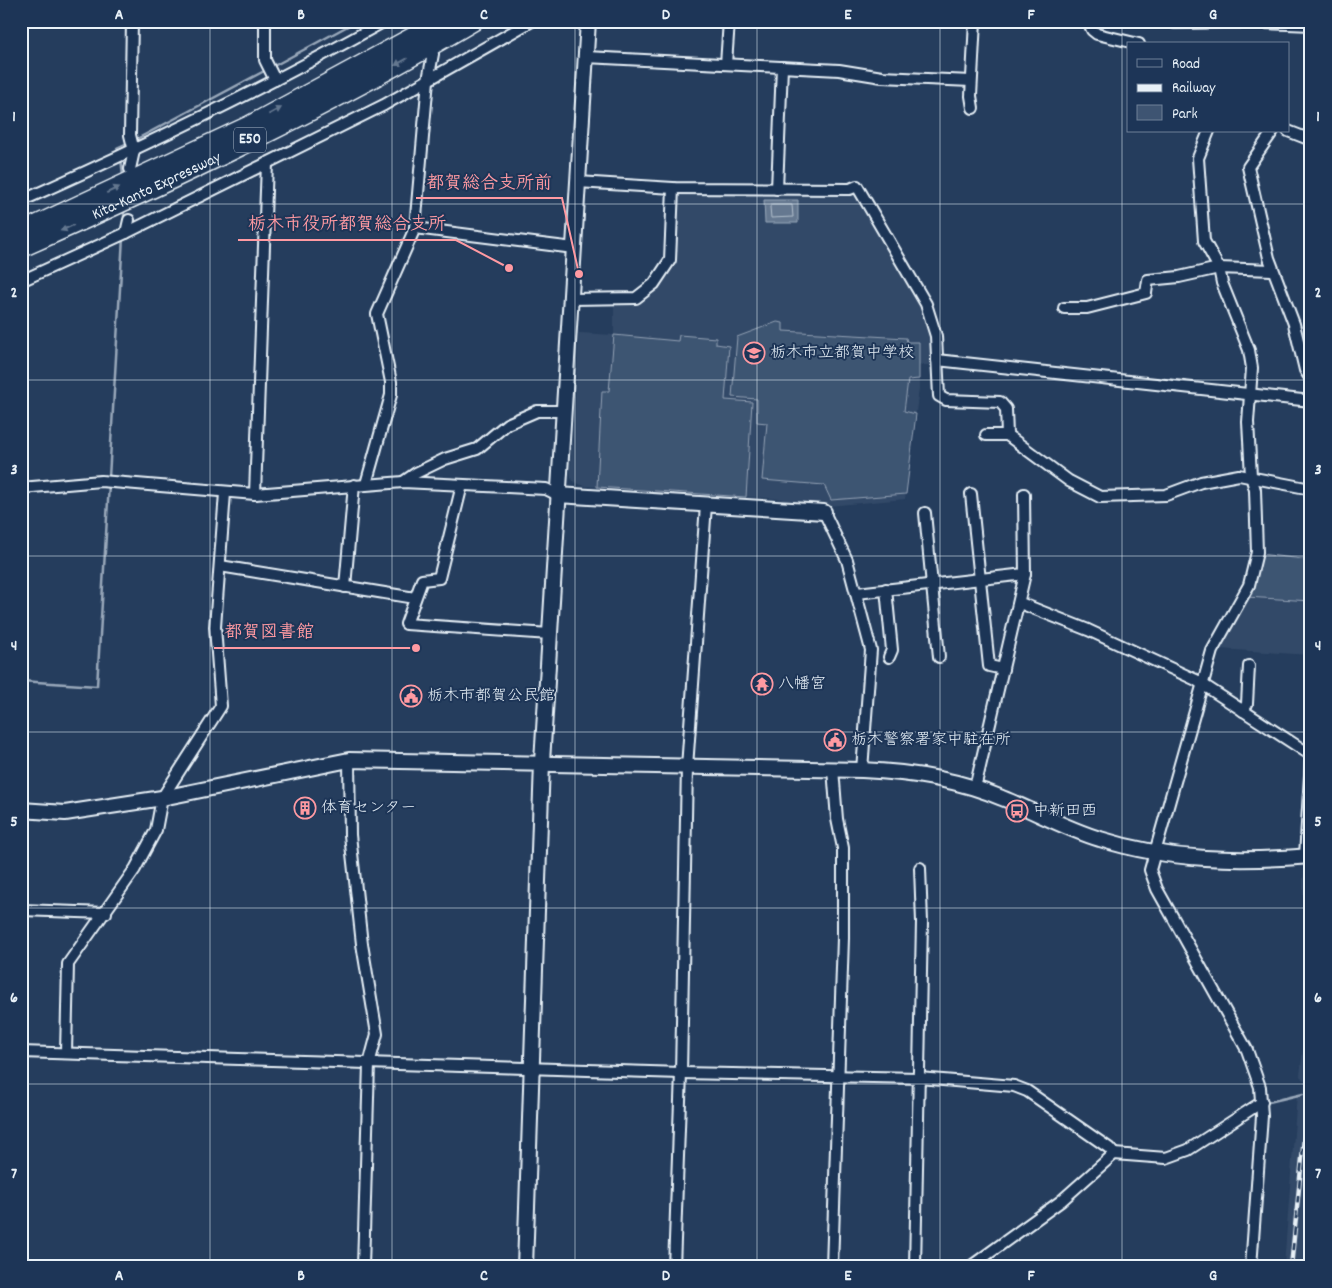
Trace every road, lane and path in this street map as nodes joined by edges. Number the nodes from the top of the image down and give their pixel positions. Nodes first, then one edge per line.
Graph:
1 (132, 21) edge
2 (265, 21) edge
3 (385, 21) edge
4 (442, 21) edge
5 (474, 21) edge
6 (532, 21) edge
7 (588, 21) edge
8 (729, 21) edge
9 (975, 21) edge
10 (1088, 21) edge
11 (1168, 21) edge
12 (1311, 25) edge
13 (1131, 42) edge
14 (433, 54) dead end
15 (586, 57) junction
16 (726, 64) junction
17 (782, 66) junction
18 (275, 80) junction
19 (428, 80) junction
20 (971, 81) junction
21 (973, 108) dead end
22 (1209, 132) edge
23 (1272, 132) edge
24 (1290, 132) edge
25 (1311, 140) edge
26 (134, 151) junction
27 (267, 163) junction
28 (130, 168) dead end
29 (578, 182) junction
30 (673, 188) junction
31 (777, 189) junction
32 (21, 201) edge
33 (129, 220) dead end
34 (415, 228) junction
35 (21, 232) edge
36 (126, 233) junction
37 (21, 248) edge
38 (574, 248) junction
39 (1219, 268) junction
40 (1272, 270) junction
41 (21, 280) edge
42 (571, 300) junction
43 (1064, 308) dead end
44 (938, 360) junction
45 (1311, 379) edge
46 (1248, 394) junction
47 (1311, 401) edge
48 (564, 411) junction
49 (986, 435) dead end
50 (1007, 435) junction
51 (1251, 476) junction
52 (403, 482) junction
53 (366, 484) junction
54 (354, 485) junction
55 (462, 485) junction
56 (21, 488) edge
57 (1311, 489) edge
58 (225, 493) junction
59 (254, 494) junction
60 (972, 494) dead end
61 (1024, 494) dead end
62 (558, 495) junction
63 (706, 505) junction
64 (824, 512) joint
65 (925, 513) dead end
66 (220, 566) junction
67 (1025, 574) junction
68 (980, 578) junction
69 (931, 584) junction
70 (345, 587) junction
71 (886, 589) junction
72 (856, 593) junction
73 (415, 598) junction
74 (1020, 603) junction
75 (550, 634) junction
76 (889, 657) dead end
77 (939, 657) dead end
78 (1249, 666) dead end
79 (1003, 669) junction
80 (1204, 685) junction
81 (1243, 711) junction
82 (1311, 757) edge
83 (349, 760) junction
84 (542, 762) junction
85 (687, 767) junction
86 (833, 769) junction
87 (862, 770) junction
88 (974, 788) junction
89 (162, 798) junction
90 (21, 810) edge
91 (1154, 853) junction
92 (1308, 856) edge
93 (920, 868) dead end
94 (21, 910) edge
95 (106, 913) junction
96 (21, 1052) edge
97 (66, 1053) junction
98 (369, 1064) junction
99 (531, 1068) junction
100 (681, 1073) junction
101 (840, 1075) junction
102 (919, 1078) junction
103 (1262, 1102) junction
104 (1114, 1154) junction
105 (363, 1267) edge
106 (525, 1267) edge
107 (674, 1267) edge
108 (832, 1267) edge
109 (915, 1267) edge
110 (970, 1267) edge
111 (1251, 1267) edge

1 - 26 street
2 - 18 street
3 - 18 street
35 -> 4 highway, Kita-Kanto Expressway / E50
5 -> 37 highway, Kita-Kanto Expressway / E50
6 - 19 street
7 - 15 street
8 - 16 street
9 - 20 street
10 - 13 street
11 - 12 street
14 - 19 street
15 - 16 street
15 - 29 street
16 - 17 street
17 - 20 street
17 - 31 street
18 - 26 street
19 - 27 street
19 - 34 street
20 - 21 street
22 - 39 street
23 - 40 street
24 - 25 street
26 - 28 street
26 - 32 street
27 - 36 street
27 - 59 street
29 - 30 street
29 - 38 street
30 - 31 street
30 - 42 street
31 - 44 street
33 - 36 street
34 - 38 street
34 - 53 street
36 - 41 street
38 - 42 street
39 - 40 street
39 - 43 street
39 - 46 street
40 - 45 street
42 - 48 street
44 - 46 street
44 - 50 street
46 - 47 street
46 - 51 street
48 - 52 street
48 - 62 street
49 - 50 street
50 - 51 street
51 - 57 street
51 - 80 street
52 - 53 street
52 - 55 street
53 - 54 street
54 - 59 street
54 - 70 street
55 - 62 street
55 - 73 street
56 - 58 street
58 - 59 street
58 - 66 street
60 - 68 street
61 - 67 street
62 - 63 street
62 - 75 street
63 - 64 street
63 - 85 street
64 - 72 street
65 - 69 street
66 - 70 street
66 - 89 street
67 - 68 street
67 - 74 street
68 - 69 street
68 - 79 street
69 - 71 street
69 - 77 street
70 - 73 street
71 - 72 street
71 - 76 street
72 - 87 street
73 - 75 street
74 - 79 street
74 - 80 street
75 - 84 street
78 - 81 street
79 - 88 street
80 - 81 street
80 - 91 street
81 - 82 street
82 - 92 street
83 - 84 street
83 - 89 street
83 - 98 street
84 - 85 street
84 - 99 street
85 - 86 street
85 - 100 street
86 - 87 street
86 - 101 street
87 - 88 street
88 - 91 street
89 - 90 street
89 - 95 street
91 - 92 street
91 - 103 street
93 - 102 street
94 - 95 street
95 - 97 street
96 - 97 street
97 - 98 street
98 - 99 street
98 - 105 street
99 - 100 street
99 - 106 street
100 - 101 street
100 - 107 street
101 - 102 street
101 - 108 street
102 - 104 street
102 - 109 street
103 - 104 street
103 - 111 street
104 - 110 street

